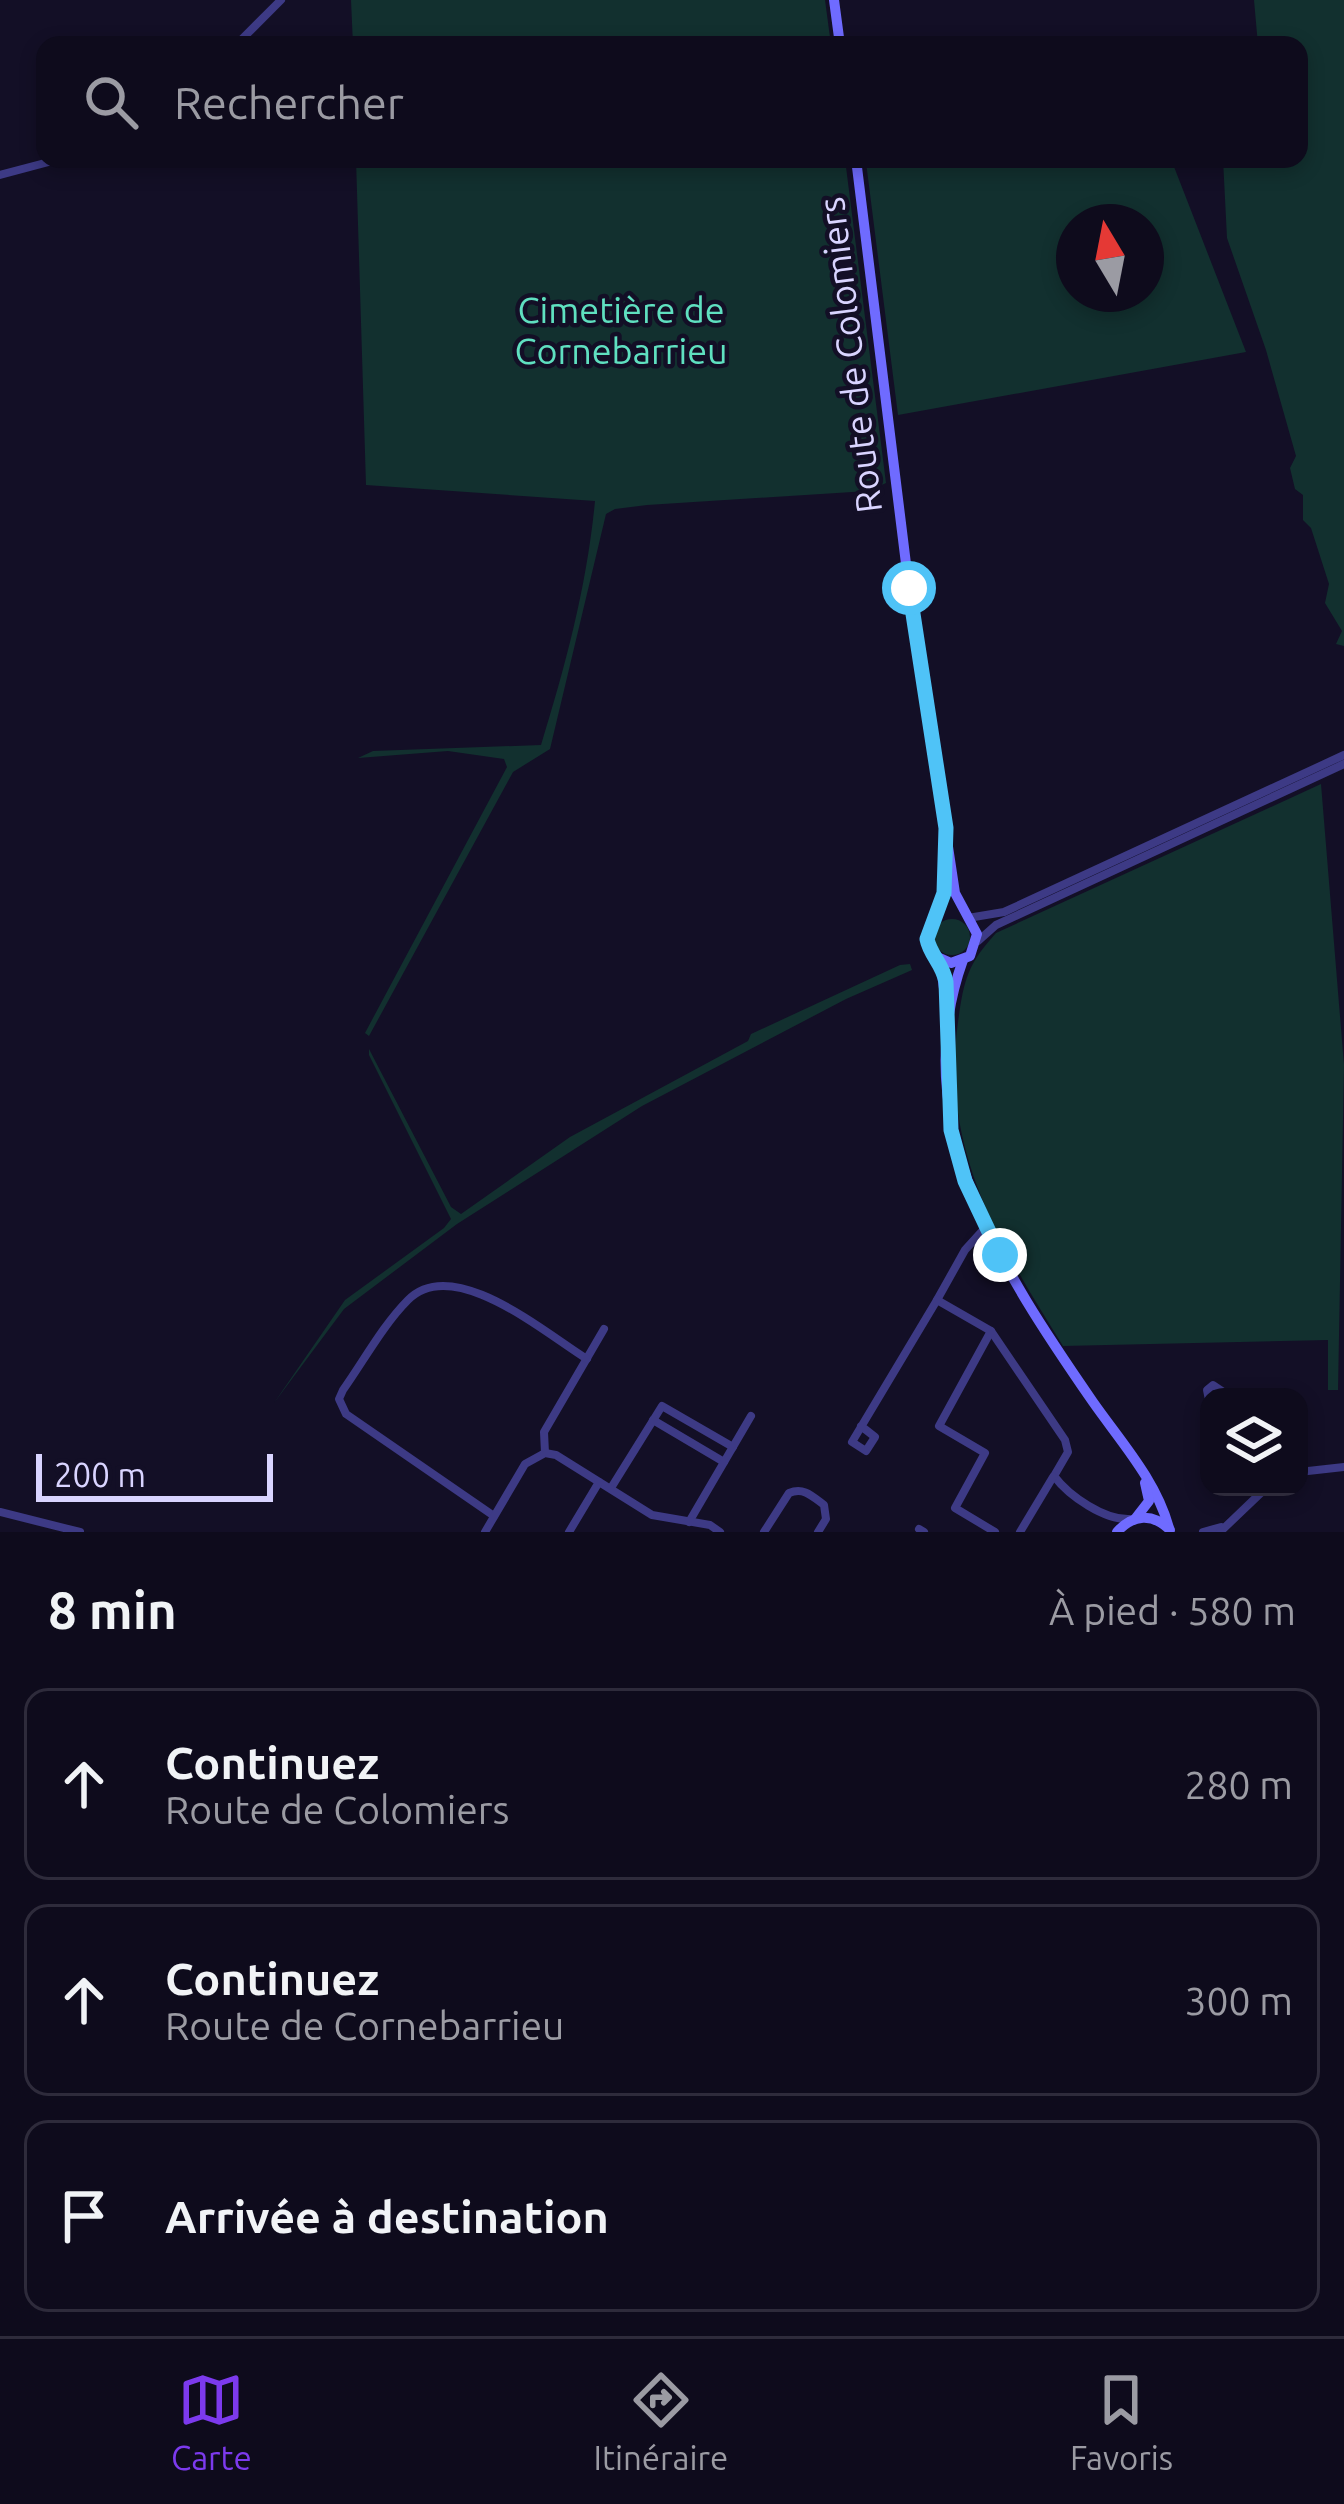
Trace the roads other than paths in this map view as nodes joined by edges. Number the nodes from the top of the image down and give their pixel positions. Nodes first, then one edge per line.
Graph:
1 (281, 0) edge
2 (837, 0) edge
3 (245, 36) edge
4 (841, 36) edge
5 (36, 165) edge
6 (857, 168) edge
7 (0, 175) edge
8 (1344, 755) edge
9 (1344, 764) edge
10 (946, 828) junction
11 (938, 916) junction
12 (966, 916) junction
13 (977, 942) junction
14 (940, 960) junction
15 (963, 960) junction
16 (948, 1026) junction
17 (985, 1228) junction
18 (992, 1241) junction
19 (970, 1244) junction
20 (937, 1300) junction
21 (604, 1329) dead end
22 (992, 1331) junction
23 (587, 1359) junction
24 (751, 1416) dead end
25 (653, 1420) junction
26 (861, 1426) dead end
27 (733, 1447) junction
28 (545, 1453) junction
29 (724, 1462) junction
30 (1344, 1467) edge
31 (1140, 1469) junction
32 (1308, 1471) edge
33 (1054, 1476) junction
34 (599, 1482) junction
35 (611, 1489) junction
36 (1258, 1496) edge
37 (1099, 1510) junction
38 (0, 1512) edge
39 (494, 1516) junction
40 (1134, 1519) junction
41 (1228, 1524) junction
42 (697, 1526) edge
43 (1173, 1531) edge
44 (80, 1532) edge
45 (485, 1532) edge
46 (569, 1532) edge
47 (720, 1532) edge
48 (764, 1532) edge
49 (818, 1532) edge
50 (995, 1532) edge
51 (1020, 1532) edge
52 (1115, 1532) edge
53 (1203, 1532) edge
54 (1220, 1532) edge

1 - 3 street
2 - 4 main road
5 - 7 street
6 - 10 main road, Route de Colomiers
8 - 12 street
9 - 13 street
10 - 11 main road, Route de Colomiers
10 - 12 main road, Route de Colomiers
11 - 12 main road
11 - 14 main road
12 - 13 main road
13 - 15 main road
14 - 15 main road
14 - 16 main road
15 - 16 main road
16 - 17 main road
17 - 18 main road
17 - 19 street
18 - 19 street
18 - 31 main road
19 - 20 street
20 - 22 street
20 - 26 street
21 - 23 street
22 - 33 street
22 - 50 street
23 - 28 street
23 - 39 street
24 - 27 street
25 - 27 street
25 - 29 street
25 - 35 street
27 - 29 street
28 - 34 street
28 - 39 street
29 - 42 street
30 - 32 street
31 - 40 main road
31 - 43 main road
33 - 37 street
33 - 51 street
34 - 35 street
34 - 46 street
35 - 42 street
36 - 41 street
37 - 40 street
37 - 52 street
38 - 44 street
39 - 45 street
40 - 43 main road
40 - 52 main road
41 - 53 street
41 - 54 street
42 - 47 street
48 - 49 street

